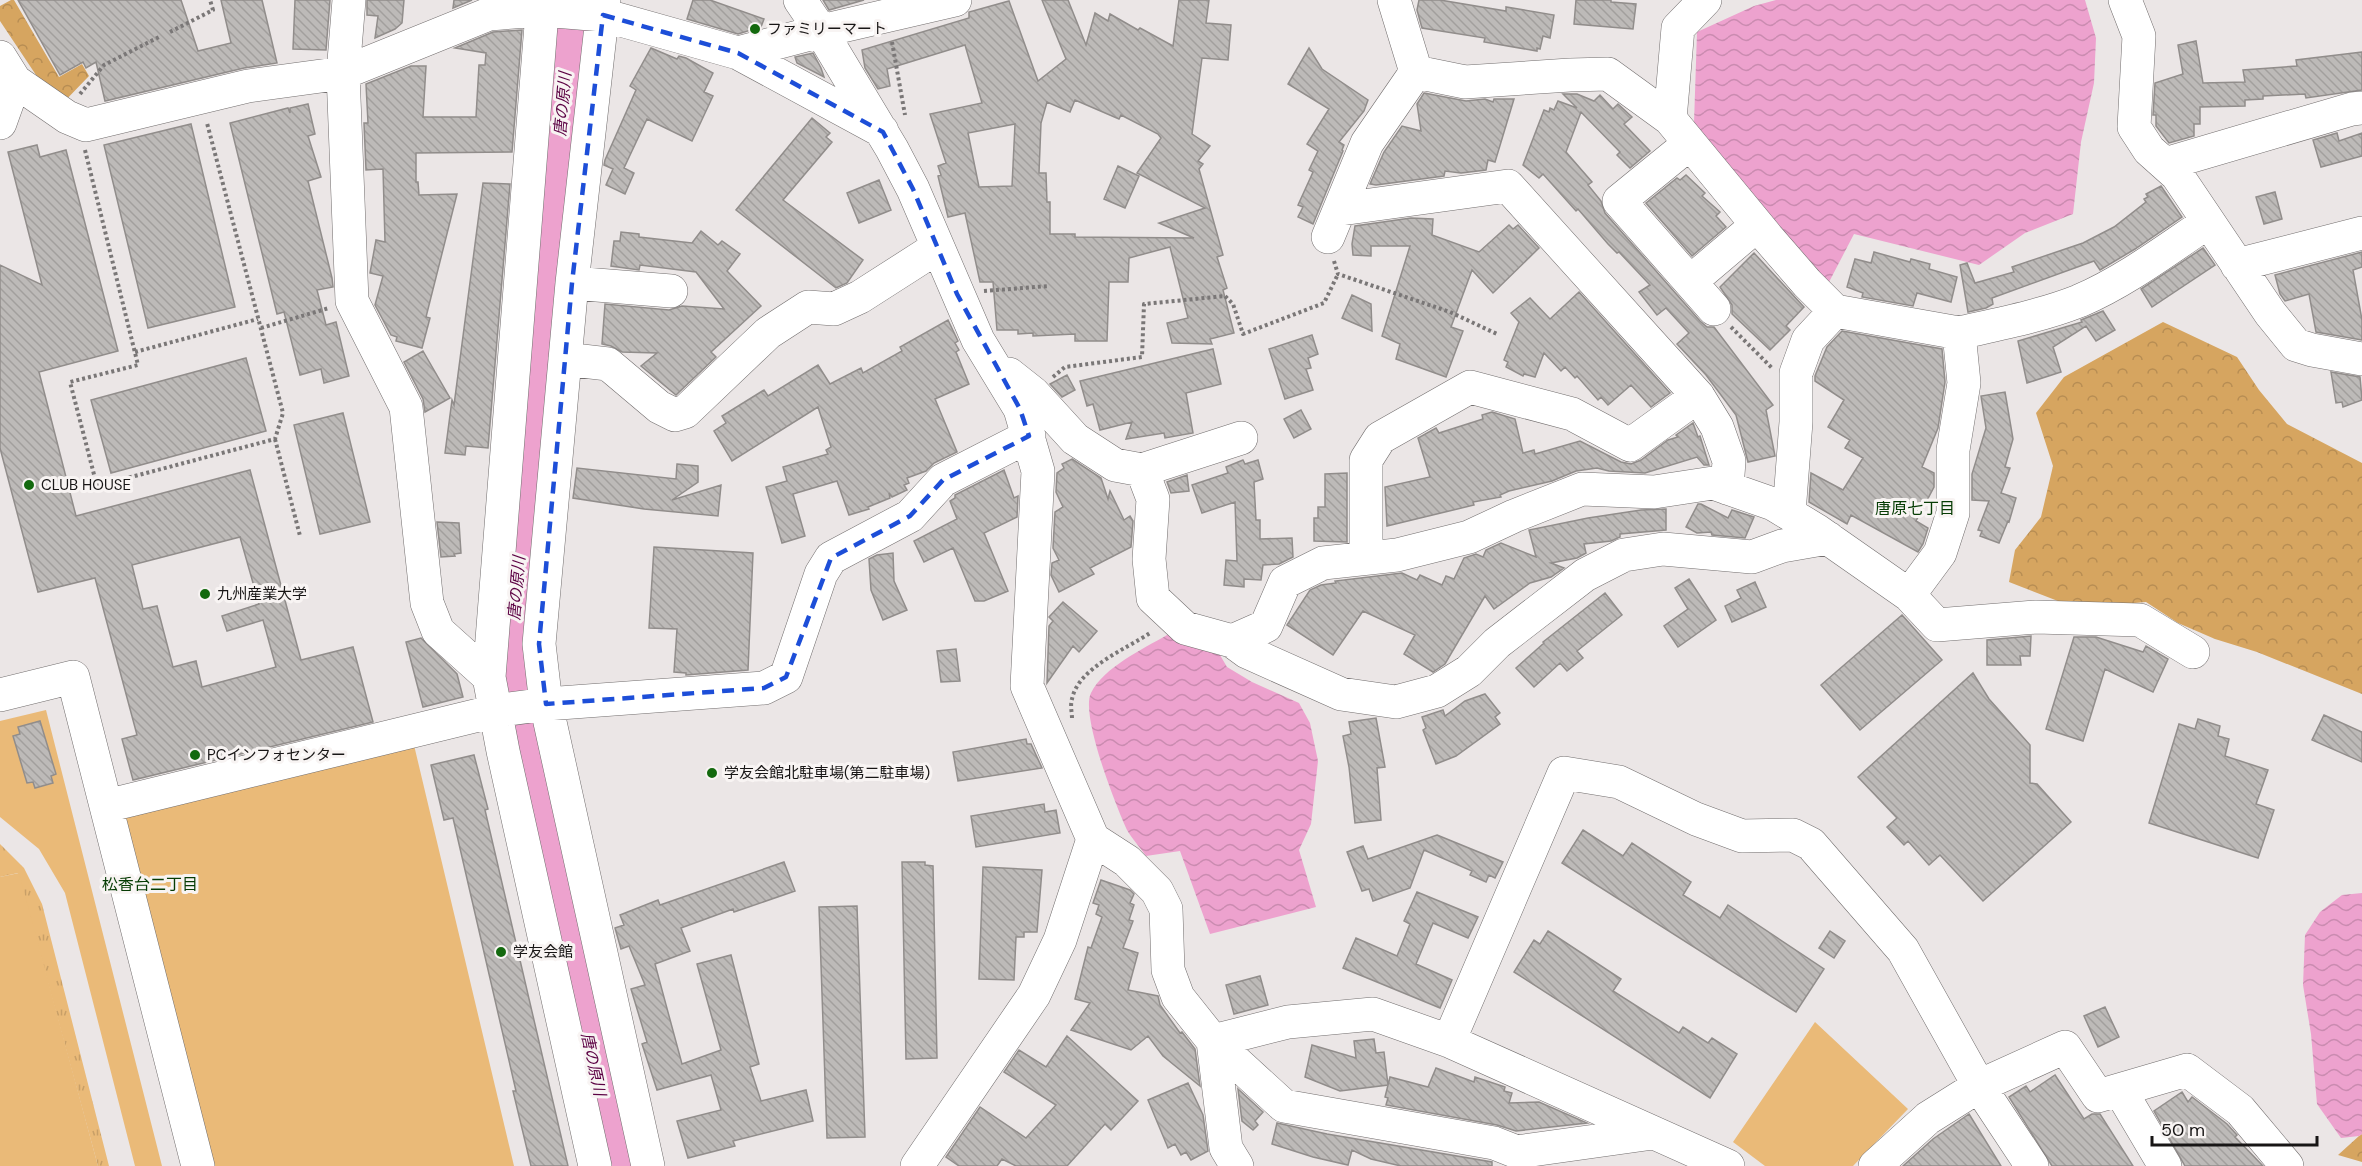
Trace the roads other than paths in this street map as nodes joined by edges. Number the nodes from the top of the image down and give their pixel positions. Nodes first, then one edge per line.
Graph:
1 (349, 0) edge
2 (800, 0) edge
3 (955, 0) edge
4 (1394, 0) edge
5 (1705, 0) edge
6 (2125, 0) edge
7 (548, 7) edge
8 (599, 10) edge
9 (821, 31) junction
10 (738, 54) junction
11 (8, 69) edge
12 (1416, 72) junction
13 (343, 74) junction
14 (2362, 108) edge
15 (0, 123) edge
16 (1680, 131) junction
17 (888, 140) junction
18 (2164, 164) junction
19 (2208, 222) junction
20 (1757, 225) junction
21 (2362, 233) edge
22 (938, 247) junction
23 (2237, 265) junction
24 (1697, 276) dead end
25 (572, 283) junction
26 (671, 291) dead end
27 (1714, 309) road end
28 (1834, 311) junction
29 (1959, 333) junction
30 (565, 359) junction
31 (2362, 359) edge
32 (991, 360) junction
33 (1698, 396) junction
34 (1029, 436) junction
35 (1241, 438) dead end
36 (1142, 470) junction
37 (1727, 488) junction
38 (1789, 513) junction
39 (1828, 538) junction
40 (1366, 558) junction
41 (1909, 595) junction
42 (1232, 641) junction
43 (2193, 652) dead end
44 (489, 677) junction
45 (0, 694) edge
46 (546, 704) junction
47 (495, 711) junction
48 (106, 806) junction
49 (1094, 838) junction
50 (1213, 1041) junction
51 (1449, 1041) junction
52 (1979, 1086) junction
53 (2120, 1090) junction
54 (1653, 1133) junction
55 (1509, 1158) edge
56 (1718, 1164) edge
57 (1880, 1164) edge
58 (198, 1166) edge
59 (595, 1166) edge
60 (648, 1166) edge
61 (917, 1166) edge
62 (1237, 1166) edge
63 (2032, 1166) edge
64 (2165, 1166) edge
65 (2287, 1166) edge

1 - 13 street
2 - 9 street
3 - 9 street
4 - 12 street
5 - 16 street
6 - 18 street
7 - 8 street
7 - 13 street
7 - 44 street
8 - 10 street
8 - 25 street
9 - 10 street
9 - 17 street
10 - 17 street
11 - 13 street
11 - 15 street
12 - 16 street
12 - 33 street
13 - 44 street
14 - 18 street
16 - 20 street
16 - 27 street
17 - 22 street
18 - 19 street
19 - 23 street
19 - 29 street
20 - 24 street
20 - 28 street
21 - 23 street
22 - 30 street
22 - 32 street
23 - 31 street
25 - 26 street
25 - 30 street
28 - 29 street
28 - 38 street
29 - 41 street
30 - 46 street
32 - 34 street
32 - 36 street
33 - 37 street
33 - 40 street
34 - 46 street
34 - 49 street
35 - 36 street
36 - 42 street
37 - 38 street
37 - 40 street
38 - 39 street
39 - 41 street
39 - 42 street
40 - 42 street
41 - 43 street
44 - 47 street
45 - 48 street
46 - 47 street
46 - 60 street
47 - 48 street
47 - 59 street
48 - 58 street
49 - 50 street
49 - 61 street
50 - 51 street
50 - 55 street
50 - 62 street
51 - 52 street
51 - 54 street
52 - 53 street
52 - 57 street
52 - 63 street
53 - 64 street
53 - 65 street
54 - 55 street
54 - 56 street

